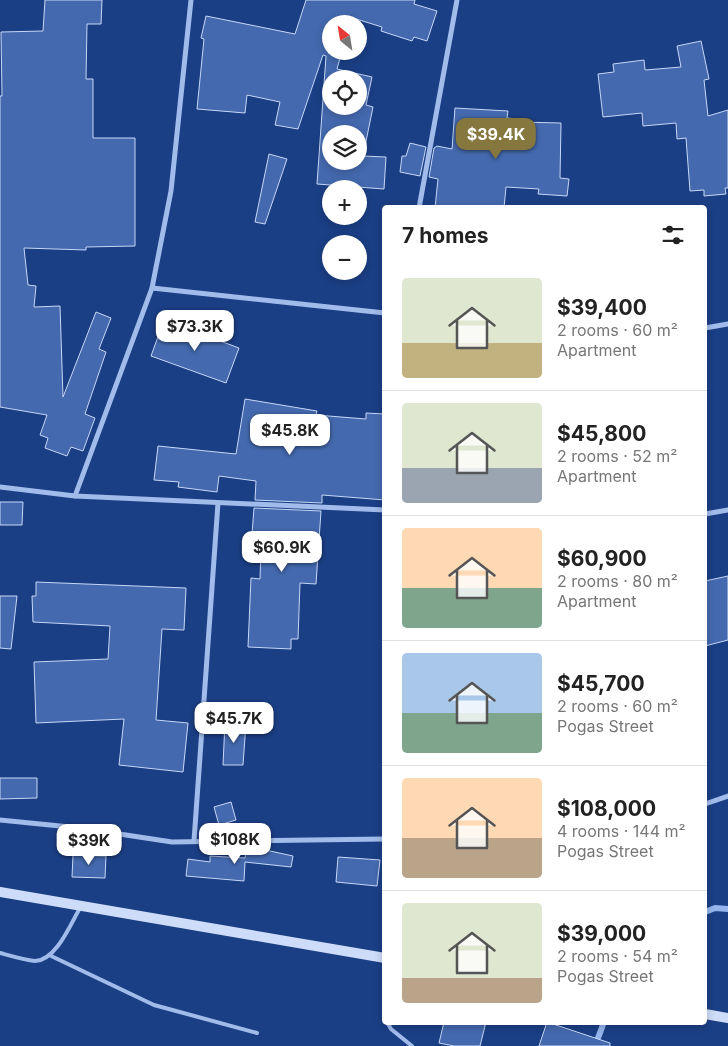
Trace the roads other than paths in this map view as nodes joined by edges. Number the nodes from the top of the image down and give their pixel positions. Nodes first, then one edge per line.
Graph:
1 (191, 0) edge
2 (457, 0) edge
3 (420, 205) edge
4 (152, 288) junction
5 (382, 313) edge
6 (728, 324) edge
7 (707, 328) edge
8 (0, 487) edge
9 (76, 496) junction
10 (218, 503) junction
11 (382, 510) edge
12 (728, 510) edge
13 (707, 514) edge
14 (728, 796) edge
15 (707, 803) edge
16 (0, 820) edge
17 (382, 839) edge
18 (194, 841) junction
19 (0, 892) edge
20 (81, 906) junction
21 (0, 953) edge
22 (49, 955) junction
23 (382, 957) edge
24 (707, 1014) edge
25 (728, 1018) edge
26 (389, 1025) edge
27 (257, 1033) dead end
28 (412, 1046) edge

1 - 4 street
2 - 3 street
4 - 5 street
4 - 9 street
6 - 7 street
8 - 9 street
9 - 10 street
10 - 11 street
10 - 18 street
12 - 13 street
14 - 15 street
16 - 18 street
17 - 18 street
19 - 20 street
20 - 22 lane
20 - 23 street
21 - 22 lane
22 - 27 lane
24 - 25 street
26 - 28 lane

